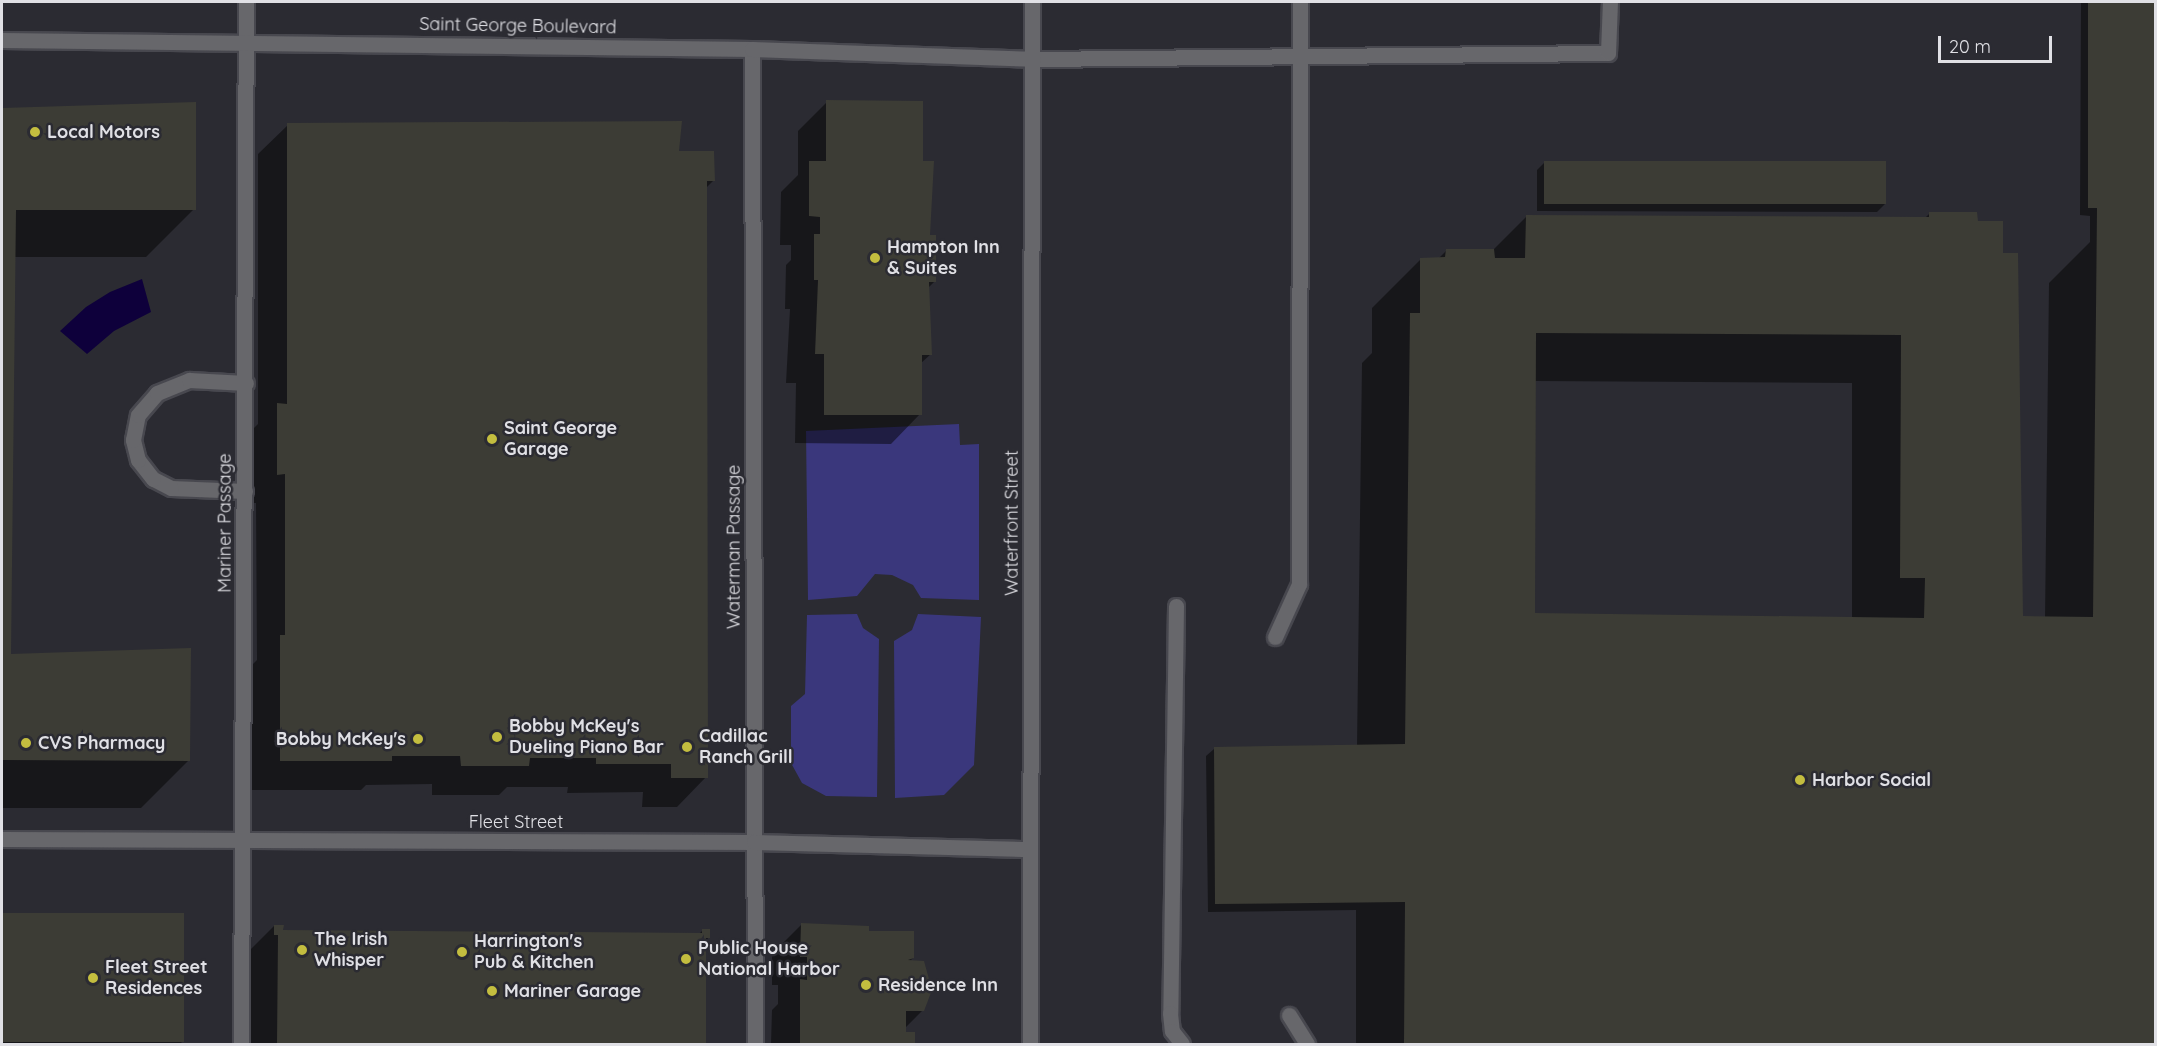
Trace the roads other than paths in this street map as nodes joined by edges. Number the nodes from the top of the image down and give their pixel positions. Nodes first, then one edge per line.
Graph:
1 (246, 2) edge
2 (1032, 2) edge
3 (1300, 2) edge
4 (1610, 2) edge
5 (2, 40) edge
6 (248, 41) junction
7 (752, 49) junction
8 (1299, 56) junction
9 (1033, 59) junction
10 (246, 383) junction
11 (245, 490) junction
12 (1176, 606) dead end
13 (1275, 637) dead end
14 (2, 839) edge
15 (242, 841) junction
16 (754, 842) junction
17 (1030, 849) junction
18 (1289, 1015) dead end
19 (241, 1044) edge
20 (755, 1044) edge
21 (1030, 1044) edge
22 (1182, 1044) edge
23 (1307, 1044) edge

1 - 6 street, Mariner Passage
2 - 9 street, Waterfront Street
3 - 8 street
4 - 8 street, Saint George Boulevard
5 - 6 street, Saint George Boulevard
6 - 7 street, Saint George Boulevard
6 - 10 street, Mariner Passage
7 - 9 street, Saint George Boulevard
7 - 16 street, Waterman Passage
8 - 9 street, Saint George Boulevard
8 - 13 street
9 - 17 street, Waterfront Street
10 - 11 street, Mariner Passage
10 - 11 street
11 - 15 street, Mariner Passage
12 - 22 street
14 - 15 street, Fleet Street
15 - 16 street, Fleet Street
15 - 19 street, Mariner Passage
16 - 17 street, Fleet Street
16 - 20 street, Waterman Passage
17 - 21 street, Waterfront Street
18 - 23 street

